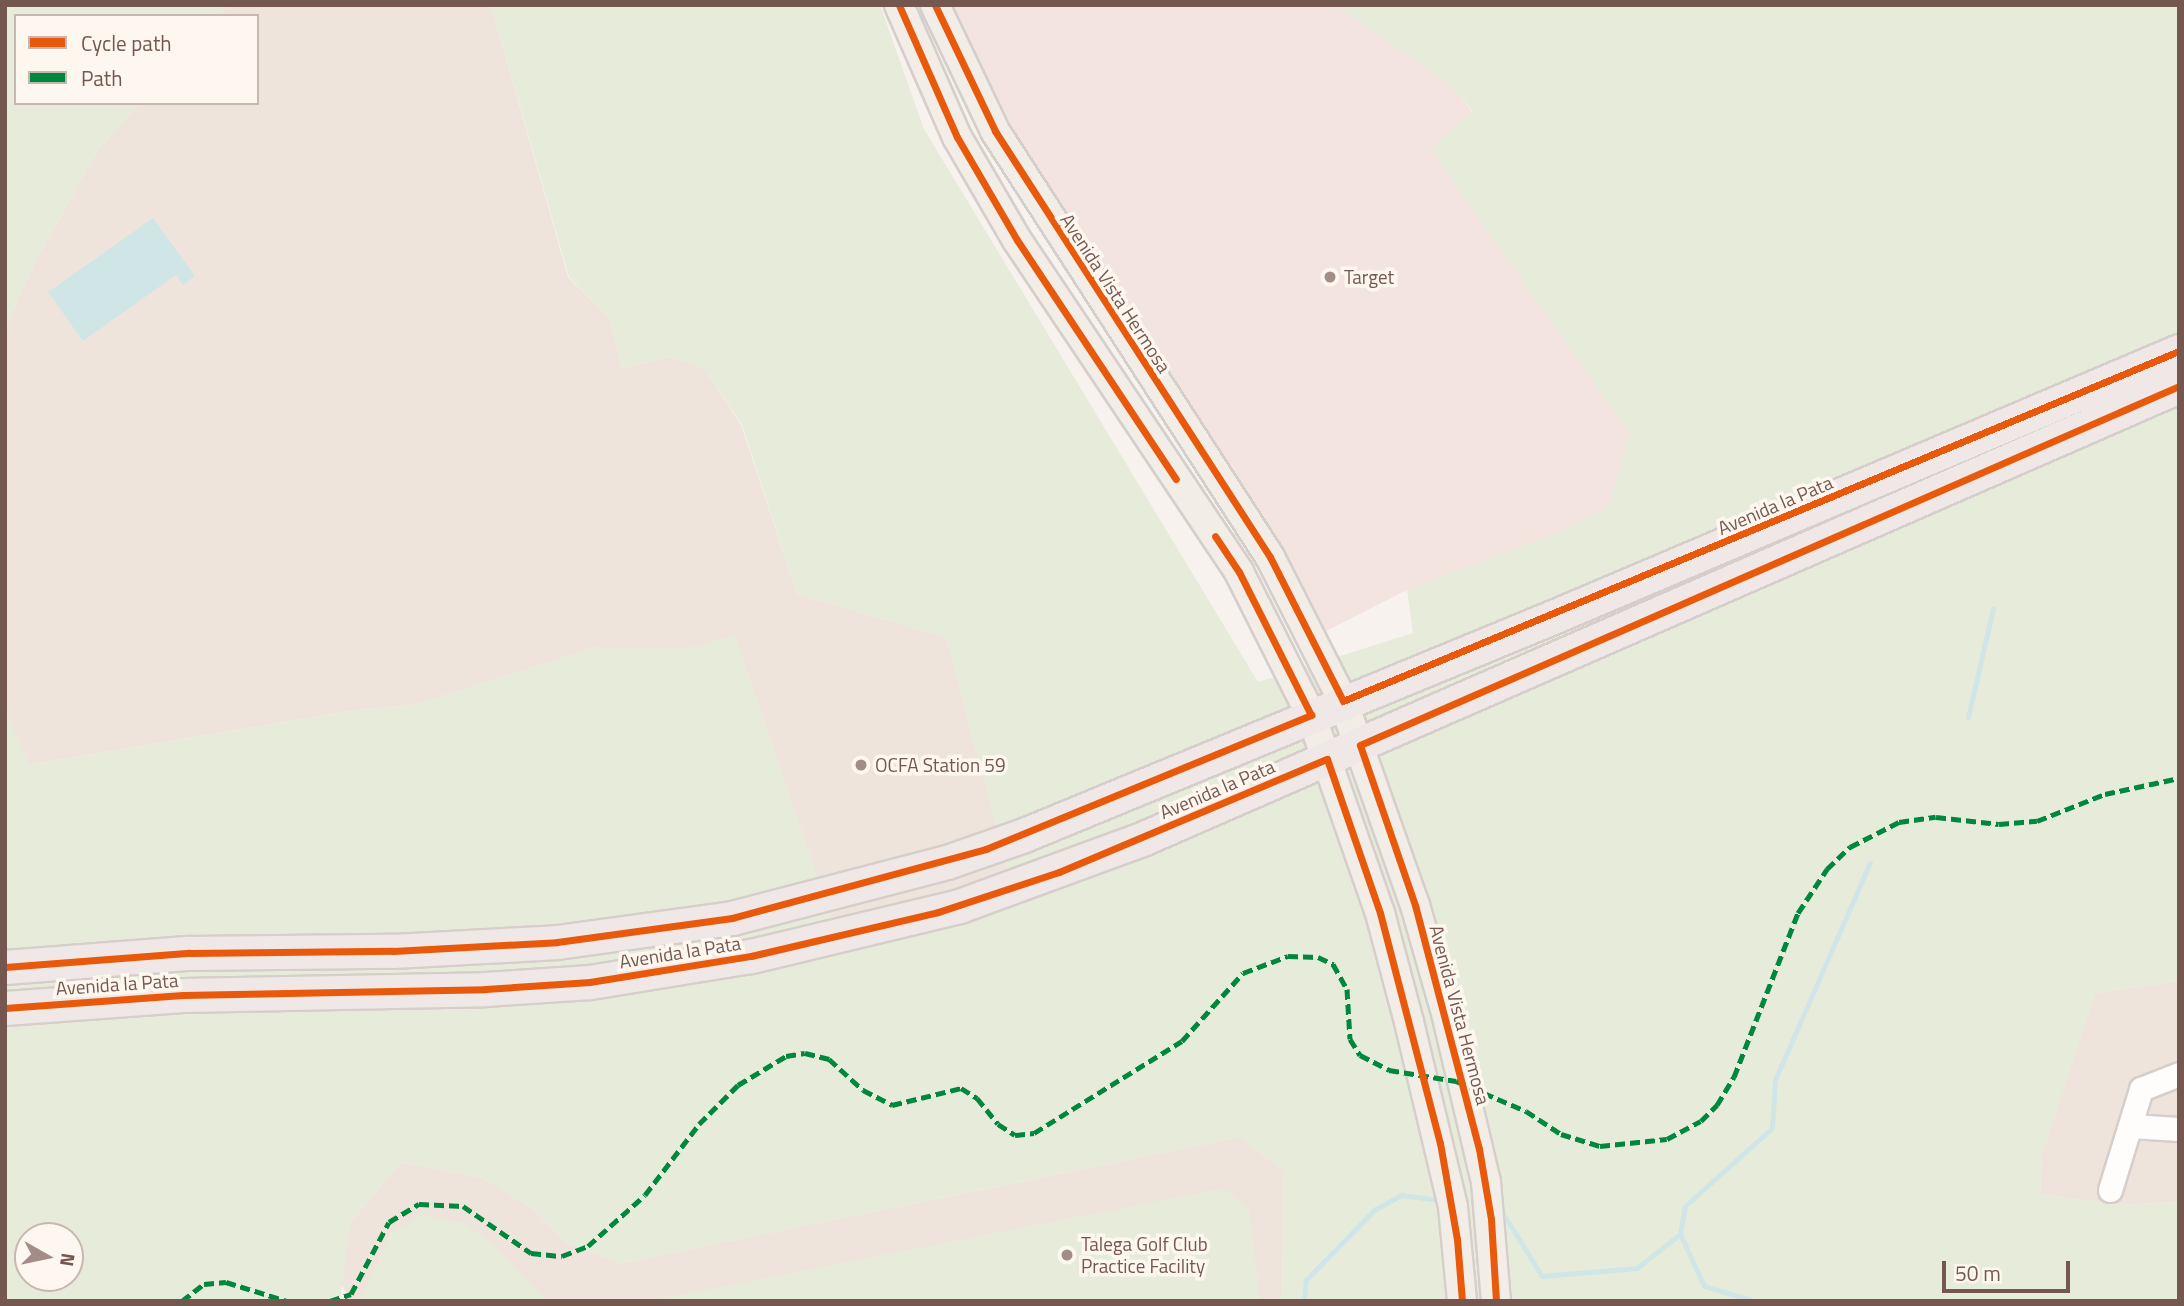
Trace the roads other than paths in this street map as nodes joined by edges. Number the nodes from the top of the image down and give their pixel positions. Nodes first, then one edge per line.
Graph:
1 (899, 5) edge
2 (935, 5) edge
3 (2179, 351) edge
4 (2179, 386) edge
5 (1343, 701) junction
6 (1311, 715) junction
7 (1360, 745) junction
8 (1327, 759) junction
9 (5, 967) edge
10 (5, 1008) edge
11 (2179, 1074) edge
12 (2130, 1126) junction
13 (2179, 1129) edge
14 (2110, 1190) dead end
15 (1462, 1301) edge
16 (1496, 1301) edge

1 - 6 main road
2 - 5 main road, Avenida Vista Hermosa
3 - 5 highway, Avenida la Pata
4 - 7 highway, Avenida la Pata
5 - 6 highway, Avenida la Pata
5 - 7 main road, Avenida Vista Hermosa
6 - 8 main road
6 - 9 highway, Avenida la Pata
7 - 8 highway, Avenida la Pata
7 - 16 main road, Avenida Vista Hermosa
8 - 10 highway, Avenida la Pata
8 - 15 main road
11 - 12 street
12 - 13 street
12 - 14 street

